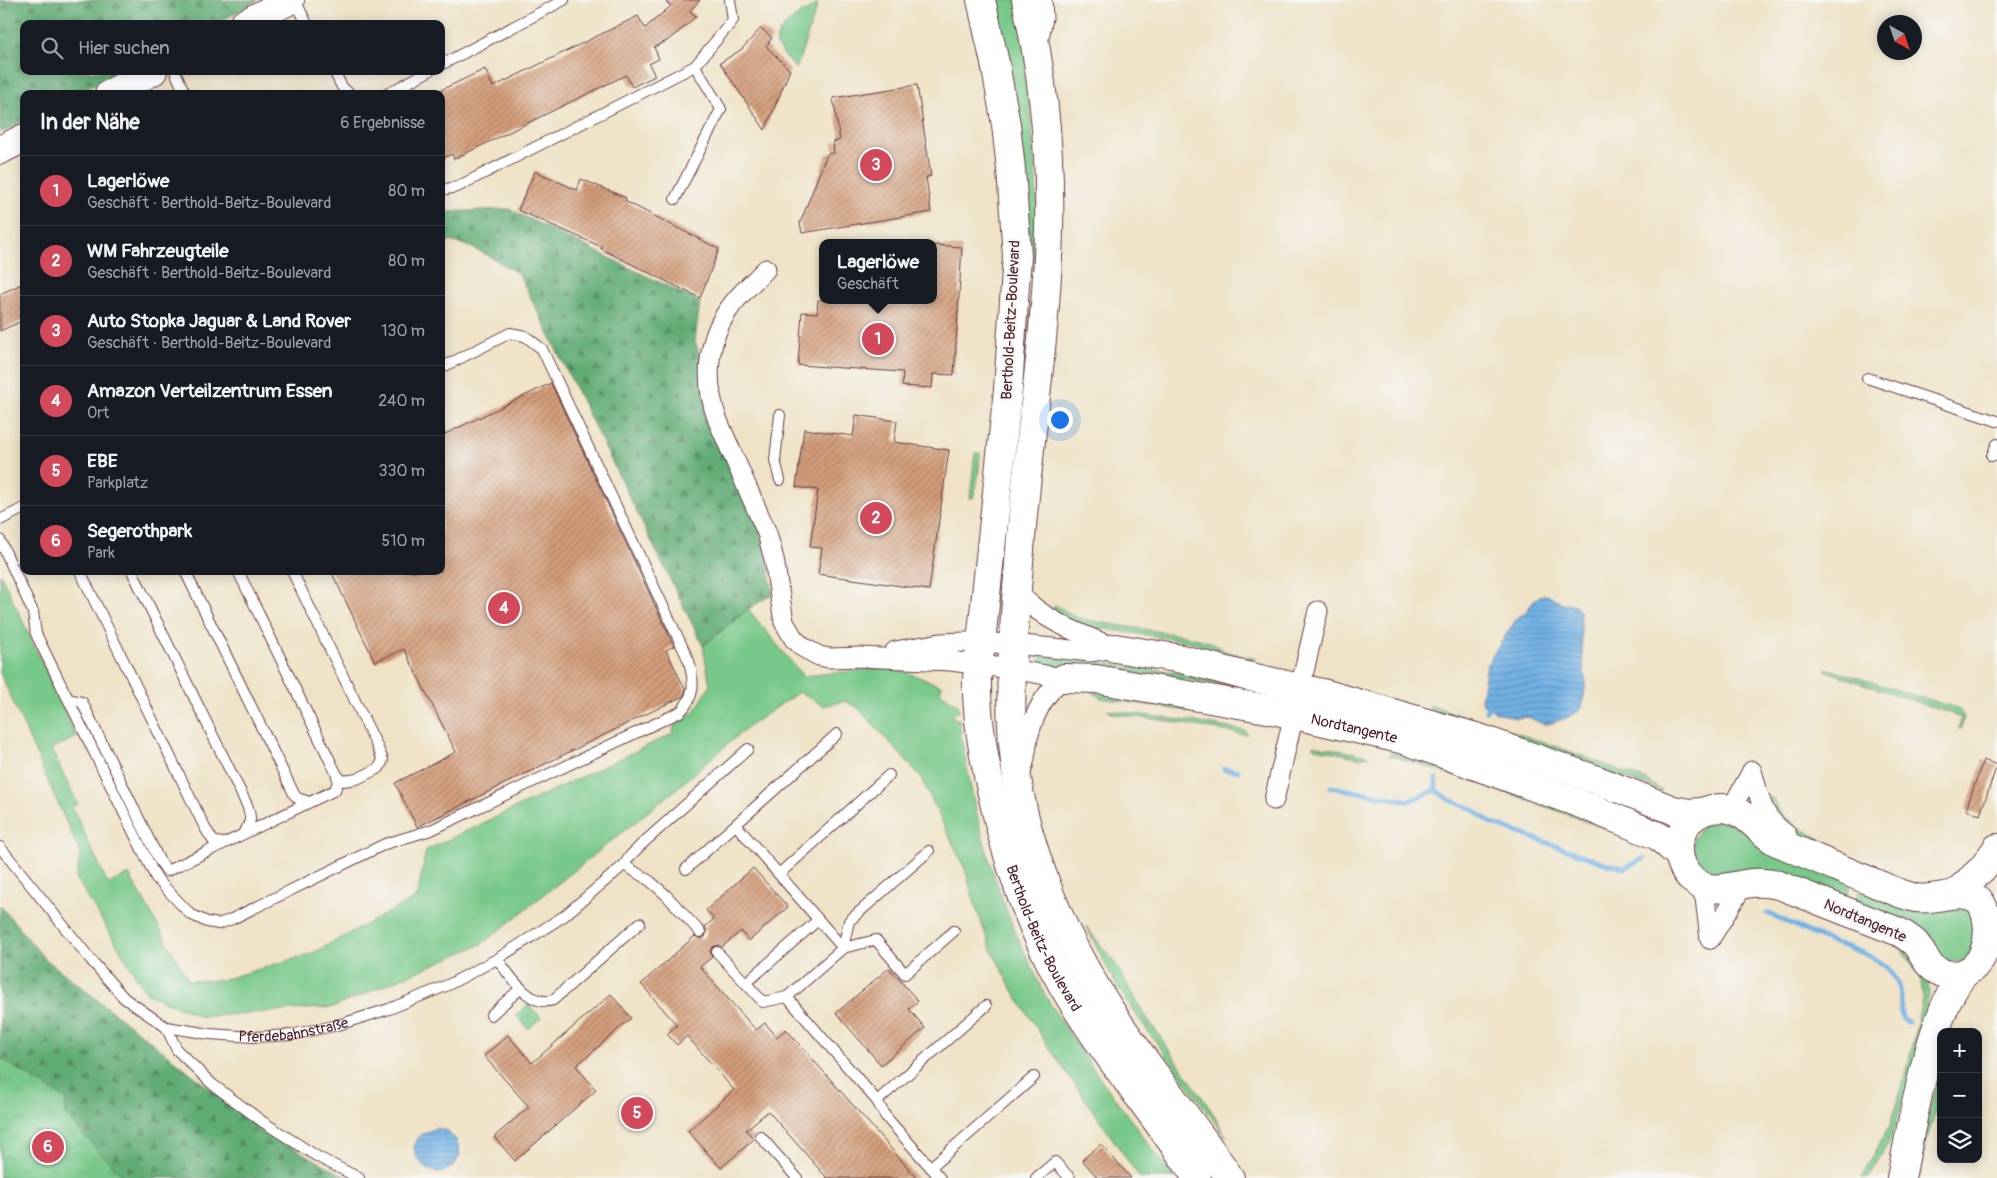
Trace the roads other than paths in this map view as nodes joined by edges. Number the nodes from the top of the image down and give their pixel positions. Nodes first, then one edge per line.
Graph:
1 (290, 0) edge
2 (294, 0) edge
3 (564, 0) edge
4 (730, 0) edge
5 (981, 0) edge
6 (1026, 0) edge
7 (1042, 0) edge
8 (252, 20) edge
9 (305, 20) edge
10 (1037, 57) junction
11 (445, 63) edge
12 (695, 66) junction
13 (145, 75) edge
14 (177, 75) edge
15 (336, 75) edge
16 (422, 75) edge
17 (117, 90) edge
18 (183, 90) edge
19 (345, 90) edge
20 (394, 90) edge
21 (20, 140) edge
22 (0, 150) edge
23 (445, 189) edge
24 (675, 198) dead end
25 (766, 269) dead end
26 (445, 366) edge
27 (1867, 378) dead end
28 (780, 415) dead end
29 (1997, 421) edge
30 (1997, 444) edge
31 (1992, 456) dead end
32 (780, 480) dead end
33 (20, 510) edge
34 (0, 520) edge
35 (0, 540) edge
36 (82, 575) edge
37 (134, 575) edge
38 (187, 575) edge
39 (240, 575) edge
40 (294, 575) edge
41 (1017, 592) junction
42 (1318, 611) dead end
43 (1116, 648) junction
44 (980, 653) junction
45 (1012, 656) junction
46 (1064, 678) junction
47 (1301, 687) junction
48 (68, 699) junction
49 (1294, 714) junction
50 (837, 734) dead end
51 (748, 749) dead end
52 (337, 775) junction
53 (889, 775) dead end
54 (1018, 786) junction
55 (1274, 800) dead end
56 (309, 802) junction
57 (1731, 809) junction
58 (1702, 812) junction
59 (736, 826) junction
60 (244, 833) junction
61 (224, 843) junction
62 (0, 846) edge
63 (929, 851) dead end
64 (1678, 854) junction
65 (1990, 858) edge
66 (1831, 865) junction
67 (624, 866) junction
68 (686, 869) dead end
69 (779, 874) junction
70 (1698, 883) junction
71 (1744, 884) junction
72 (1956, 893) junction
73 (1983, 904) junction
74 (818, 920) junction
75 (640, 923) dead end
76 (954, 931) dead end
77 (700, 932) dead end
78 (843, 948) junction
79 (717, 952) dead end
80 (497, 959) junction
81 (1931, 967) junction
82 (1966, 972) junction
83 (746, 983) junction
84 (522, 988) junction
85 (787, 997) junction
86 (986, 1006) dead end
87 (491, 1015) dead end
88 (166, 1027) junction
89 (1936, 1027) junction
90 (1034, 1077) dead end
91 (876, 1101) junction
92 (1914, 1115) junction
93 (760, 1136) dead end
94 (931, 1167) junction
95 (359, 1178) edge
96 (797, 1178) edge
97 (940, 1178) edge
98 (1036, 1178) edge
99 (1070, 1178) edge
100 (1197, 1178) edge
101 (1230, 1178) edge
102 (1891, 1178) edge
103 (1901, 1178) edge

1 - 8 street
2 - 9 lane
3 - 11 lane
4 - 12 lane
5 - 44 street, Berthold-Beitz-Boulevard
6 - 10 street, Berthold-Beitz-Boulevard
7 - 10 street
10 - 41 street, Berthold-Beitz-Boulevard
12 - 23 lane
12 - 24 lane
13 - 17 street
14 - 18 lane
15 - 19 lane
16 - 20 lane
21 - 22 street
25 - 44 street
26 - 48 lane
27 - 29 lane
28 - 32 lane
30 - 31 lane
33 - 34 lane
35 - 48 lane
36 - 61 lane
37 - 60 lane
38 - 56 lane
39 - 52 lane
40 - 52 lane
41 - 43 street, Nordtangente
41 - 45 street, Berthold-Beitz-Boulevard
42 - 47 street
43 - 45 street, Nordtangente
43 - 47 street, Nordtangente
44 - 45 street
44 - 45 street
44 - 100 street, Berthold-Beitz-Boulevard
45 - 46 street, Nordtangente
45 - 54 street, Berthold-Beitz-Boulevard
46 - 49 street, Nordtangente
46 - 54 street
47 - 49 street
47 - 58 street, Nordtangente
48 - 61 lane
49 - 55 street
49 - 64 street, Nordtangente
50 - 59 lane
51 - 67 lane, Pferdebahnstraße
52 - 56 lane
53 - 69 lane
54 - 101 street, Berthold-Beitz-Boulevard
56 - 60 lane
57 - 58 street, Nordtangente
57 - 66 street
57 - 66 street
58 - 64 street
59 - 68 lane
59 - 69 lane
60 - 61 lane
62 - 88 lane, Pferdebahnstraße
63 - 78 lane
64 - 70 street, Nordtangente
65 - 72 street
65 - 73 street
66 - 72 street
67 - 77 lane
67 - 80 lane, Pferdebahnstraße
69 - 74 lane
70 - 71 street, Nordtangente
70 - 71 street
71 - 81 street, Nordtangente
72 - 73 street
73 - 82 street
74 - 78 lane
74 - 83 lane
75 - 84 lane
76 - 78 lane
78 - 85 lane
79 - 83 lane
80 - 84 lane
80 - 88 lane, Pferdebahnstraße
81 - 82 street
81 - 89 street
82 - 89 street
83 - 85 lane
84 - 87 lane
85 - 91 lane
86 - 91 lane
88 - 95 lane
89 - 92 street
90 - 94 lane
91 - 94 lane
92 - 102 street
92 - 103 street
93 - 96 lane
94 - 97 lane
98 - 99 lane

